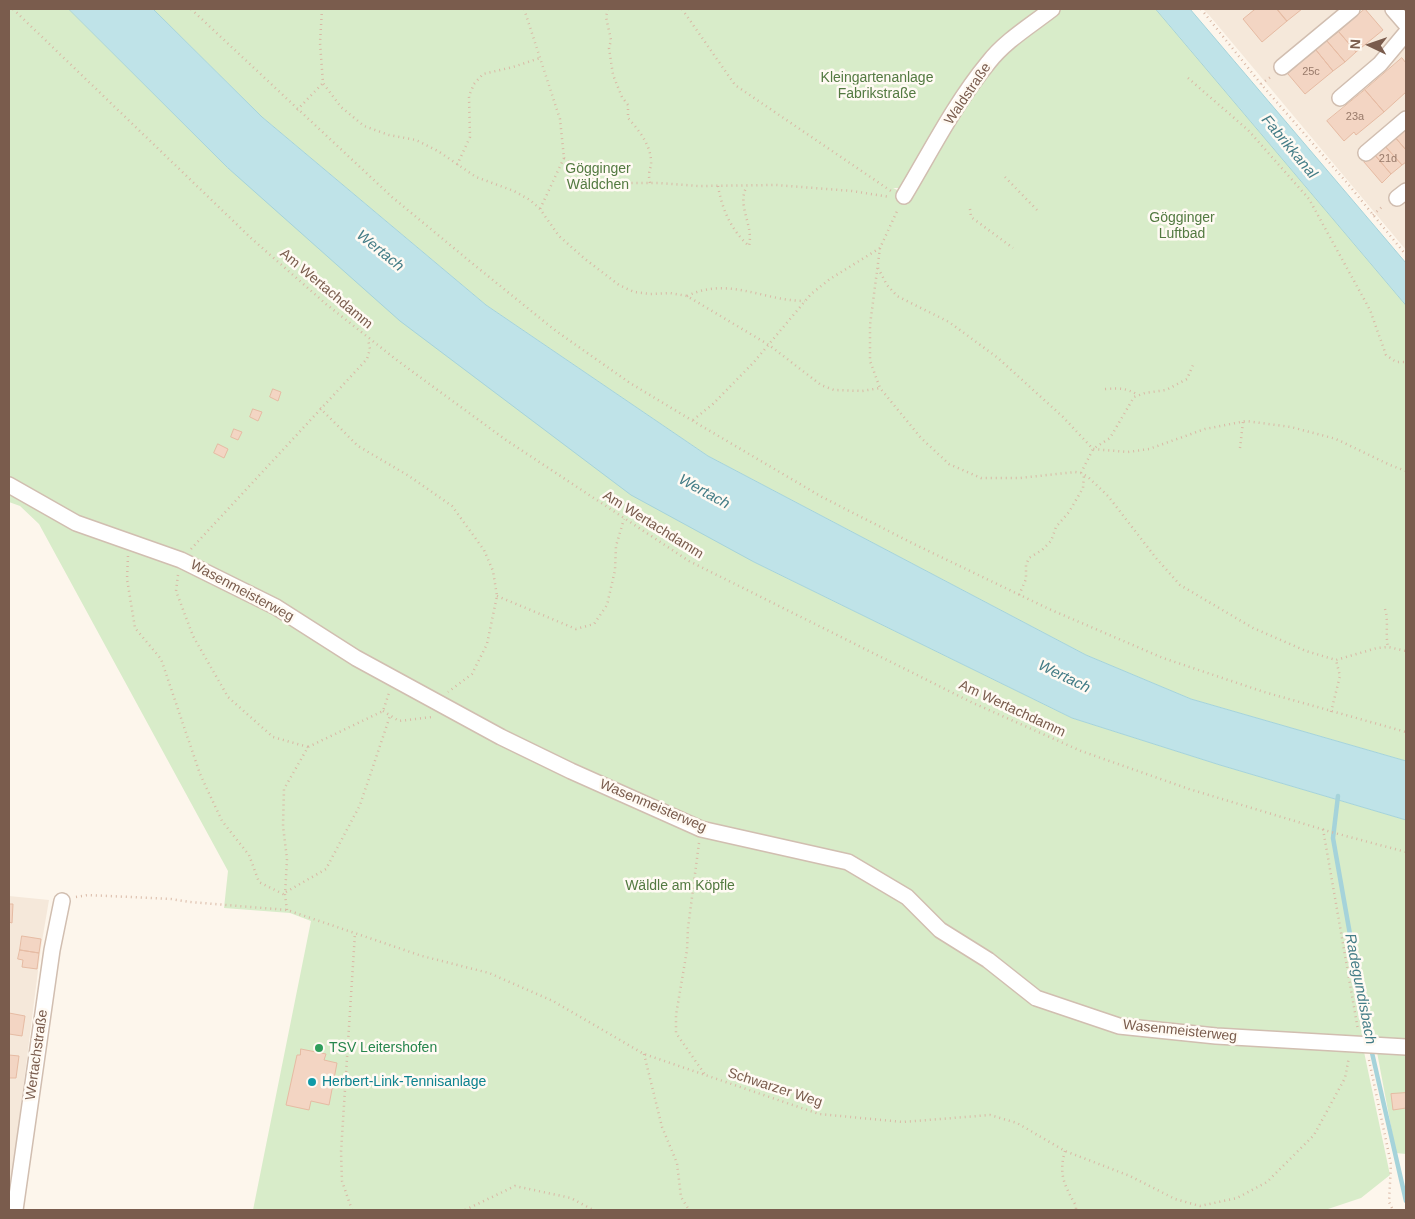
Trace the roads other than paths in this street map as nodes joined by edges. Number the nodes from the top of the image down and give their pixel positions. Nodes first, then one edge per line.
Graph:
1 (1052, 9) edge
2 (1352, 9) edge
3 (1393, 9) edge
4 (1406, 24) edge
5 (1406, 33) edge
6 (1282, 67) dead end
7 (1340, 98) dead end
8 (1406, 119) edge
9 (1366, 154) dead end
10 (904, 196) road end
11 (9, 485) edge
12 (62, 901) road end
13 (1406, 1047) edge
14 (15, 1210) edge

1 - 10 street, Waldstraße
2 - 6 street
3 - 4 street
5 - 7 street
8 - 9 street
11 - 13 street, Wasenmeisterweg
12 - 14 street, Wertachstraße

